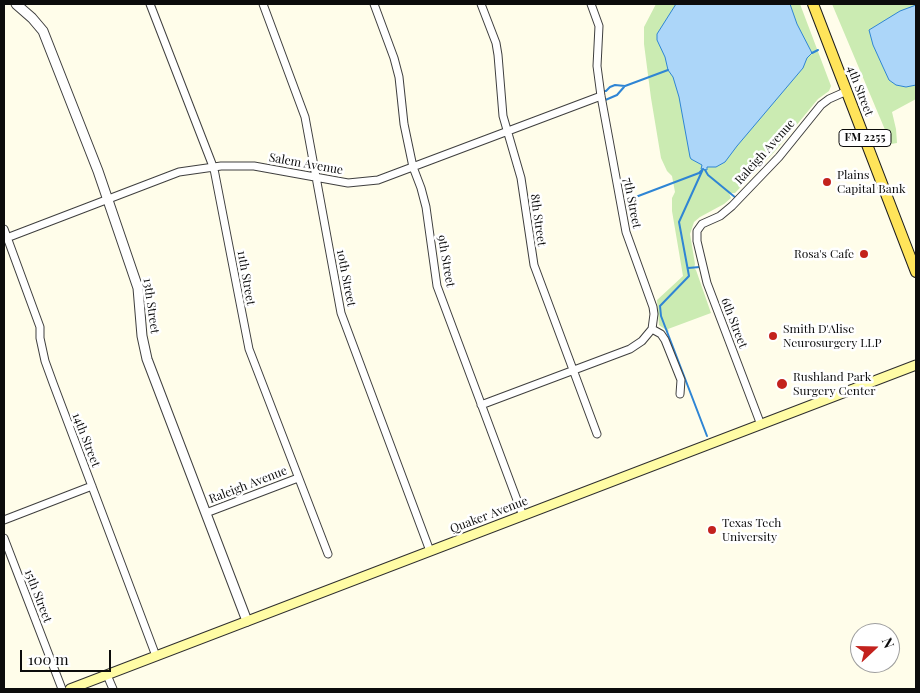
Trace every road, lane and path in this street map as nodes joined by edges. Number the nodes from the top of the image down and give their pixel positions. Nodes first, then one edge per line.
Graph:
1 (16, 4) edge
2 (150, 4) edge
3 (263, 4) edge
4 (374, 4) edge
5 (481, 4) edge
6 (591, 4) edge
7 (813, 4) edge
8 (847, 91) junction
9 (601, 96) junction
10 (508, 132) junction
11 (213, 167) junction
12 (413, 168) junction
13 (316, 178) junction
14 (108, 199) junction
15 (699, 228) joint
16 (4, 229) edge
17 (5, 238) edge
18 (916, 272) edge
19 (652, 330) junction
20 (916, 365) edge
21 (573, 371) junction
22 (680, 394) dead end
23 (481, 405) junction
24 (761, 425) junction
25 (597, 434) dead end
26 (298, 478) junction
27 (92, 486) junction
28 (206, 513) junction
29 (523, 516) junction
30 (4, 520) edge
31 (4, 538) edge
32 (430, 551) junction
33 (328, 554) dead end
34 (247, 622) junction
35 (156, 656) junction
36 (107, 675) junction
37 (62, 689) edge
38 (70, 689) edge
39 (113, 689) edge

1 - 14 street, 13th Street
2 - 11 street, 11th Street
3 - 13 street, 10th Street
4 - 12 street, 9th Street
5 - 10 street, 8th Street
6 - 9 street, 7th Street
7 - 8 main road, 4th Street / FM 2255
8 - 15 street, Raleigh Avenue
8 - 18 main road, 4th Street / FM 2255
9 - 10 street, Salem Avenue
9 - 19 street, 7th Street
10 - 12 street, Salem Avenue
10 - 21 street, 8th Street
11 - 13 street, Salem Avenue
11 - 14 street, Salem Avenue
11 - 26 street, 11th Street
12 - 13 street, Salem Avenue
12 - 23 street, 9th Street
13 - 32 street, 10th Street
14 - 17 street, Salem Avenue
14 - 28 street, 13th Street
15 - 24 street, 6th Street
16 - 17 street, 14th Street
17 - 27 street, 14th Street
19 - 21 street
19 - 22 street
20 - 24 main road, Quaker Avenue
21 - 23 street
21 - 25 street, 8th Street
23 - 29 street, 9th Street
24 - 29 main road, Quaker Avenue
26 - 28 street, Raleigh Avenue
26 - 33 street, 11th Street
27 - 30 street
27 - 35 street, 14th Street
28 - 34 street, 13th Street
29 - 32 main road, Quaker Avenue
31 - 37 street, 15th Street
32 - 34 main road, Quaker Avenue
34 - 35 main road, Quaker Avenue
35 - 36 main road, Quaker Avenue
36 - 38 main road, Quaker Avenue
36 - 39 street

